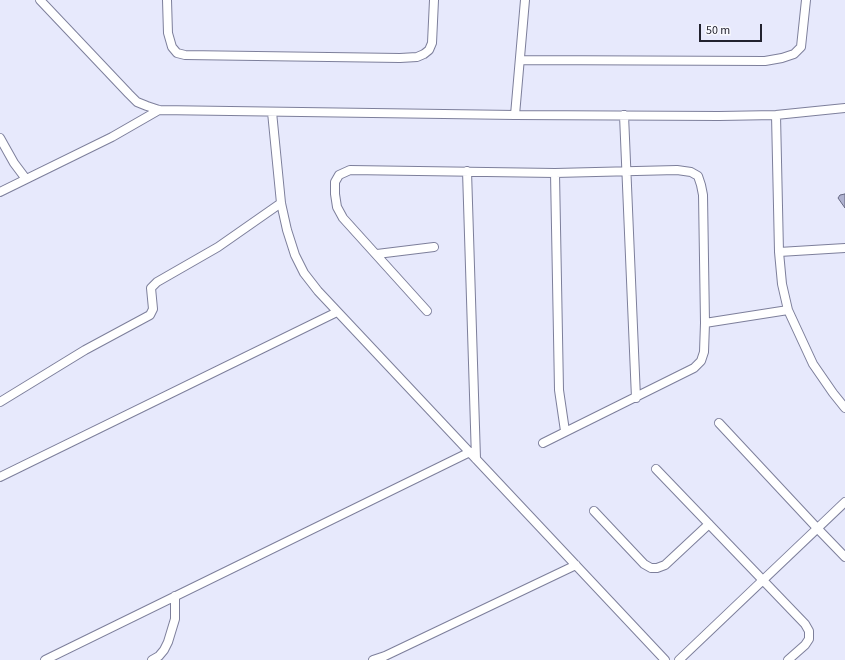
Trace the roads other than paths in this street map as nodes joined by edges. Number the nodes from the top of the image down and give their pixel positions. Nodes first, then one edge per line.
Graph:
1 (40, 0) edge
2 (167, 0) edge
3 (434, 0) edge
4 (525, 0) edge
5 (806, 0) edge
6 (520, 60) junction
7 (845, 108) edge
8 (159, 110) junction
9 (272, 112) junction
10 (515, 115) junction
11 (624, 115) junction
12 (776, 115) junction
13 (0, 138) edge
14 (467, 171) junction
15 (627, 172) junction
16 (555, 173) junction
17 (26, 179) junction
18 (0, 192) edge
19 (281, 204) junction
20 (434, 247) dead end
21 (845, 248) edge
22 (780, 252) junction
23 (377, 254) junction
24 (788, 310) junction
25 (427, 311) dead end
26 (337, 312) junction
27 (705, 323) junction
28 (636, 398) junction
29 (0, 402) edge
30 (845, 408) edge
31 (719, 423) dead end
32 (565, 431) junction
33 (543, 443) dead end
34 (470, 452) junction
35 (476, 459) junction
36 (656, 469) dead end
37 (0, 477) edge
38 (845, 502) edge
39 (594, 511) dead end
40 (709, 524) junction
41 (816, 528) junction
42 (845, 557) edge
43 (576, 565) junction
44 (762, 580) junction
45 (175, 596) junction
46 (45, 660) edge
47 (152, 660) edge
48 (373, 660) edge
49 (665, 660) edge
50 (679, 660) edge
51 (788, 660) edge

1 - 8 street
2 - 3 street
4 - 6 street
5 - 6 street
6 - 10 street
7 - 12 street
8 - 9 street
8 - 17 street
9 - 10 street
9 - 19 street
10 - 11 street
11 - 12 street
11 - 15 street
12 - 22 street
13 - 17 street
14 - 16 street
14 - 23 street
14 - 35 street
15 - 16 street
15 - 27 street
15 - 28 street
16 - 32 street
17 - 18 street
19 - 26 street
19 - 29 street
20 - 23 street
21 - 22 street
22 - 24 street
23 - 25 street
24 - 27 street
24 - 30 street
26 - 34 street
26 - 37 street
27 - 28 street
28 - 32 street
31 - 41 street
32 - 33 street
34 - 35 street
34 - 45 street
35 - 43 street
36 - 40 street
38 - 41 street
39 - 40 street
40 - 44 street
41 - 42 street
41 - 44 street
43 - 48 street
43 - 49 street
44 - 50 street
44 - 51 street
45 - 46 street
45 - 47 street

